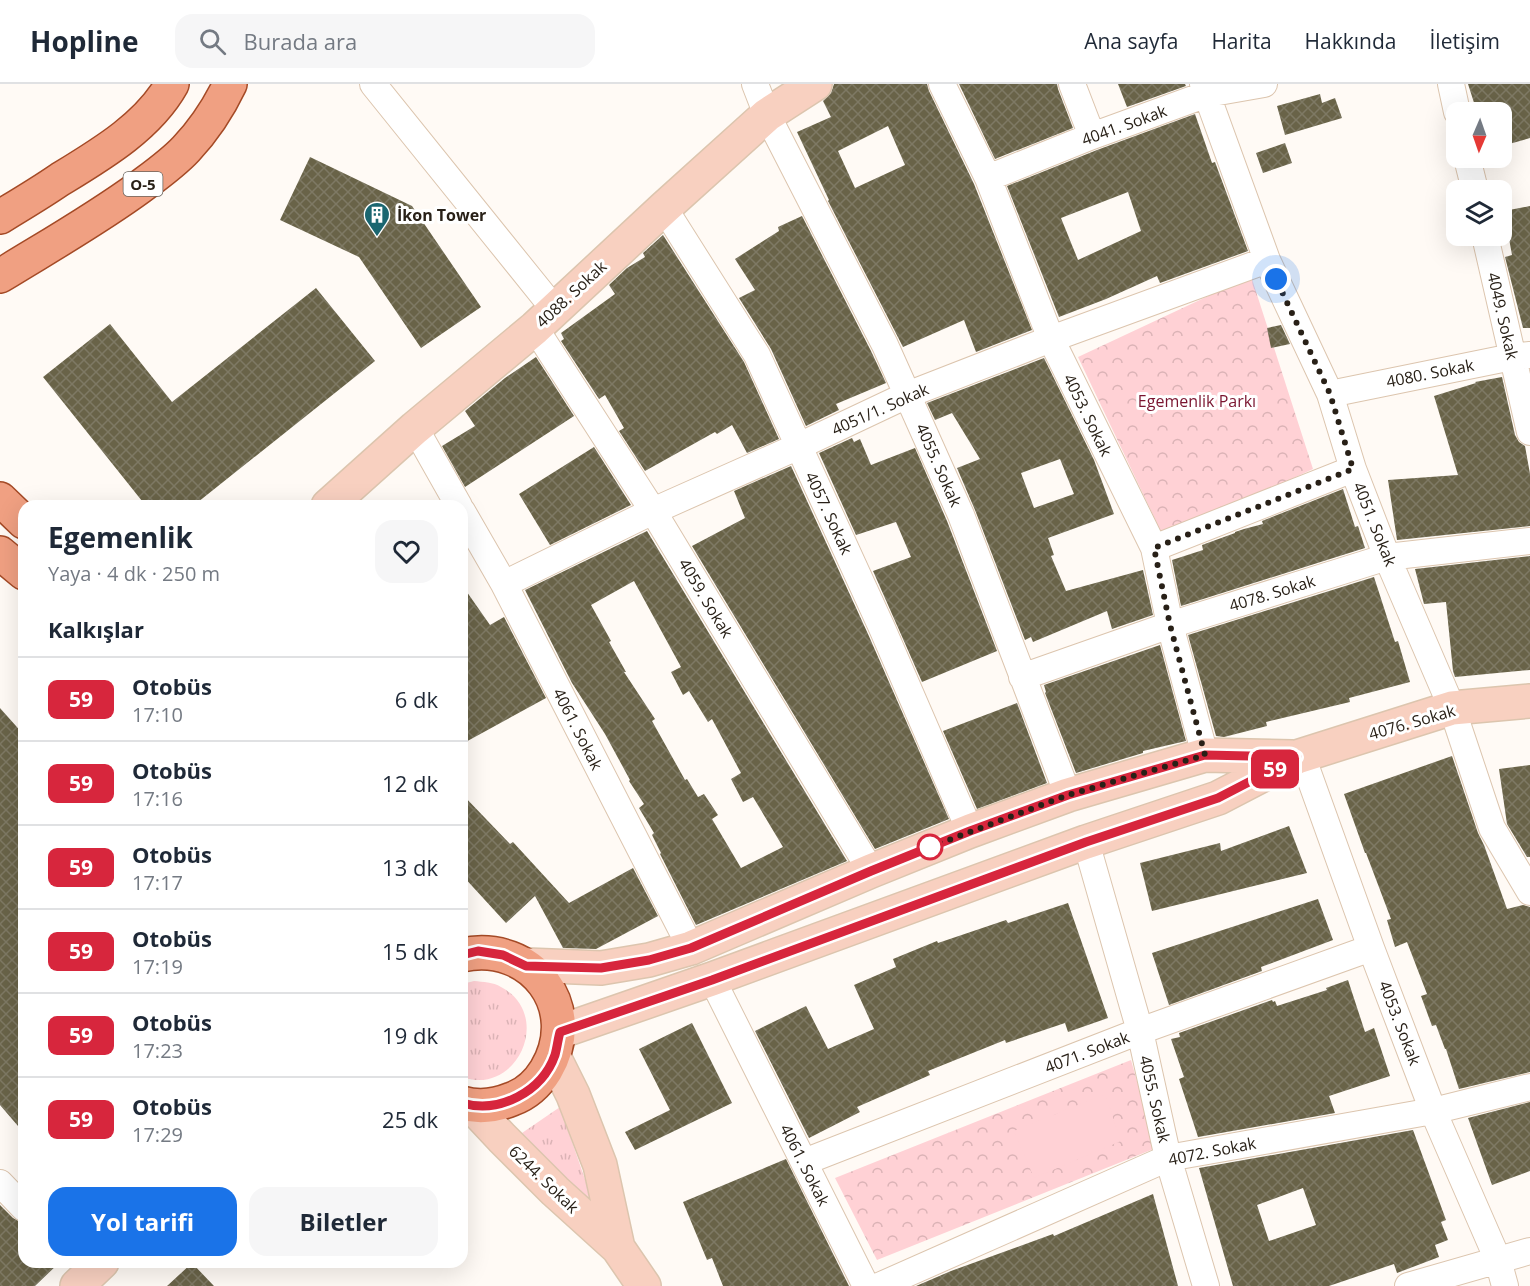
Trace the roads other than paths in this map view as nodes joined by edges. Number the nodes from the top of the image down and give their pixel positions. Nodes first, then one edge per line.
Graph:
1 (172, 84) edge
2 (230, 84) edge
3 (374, 84) edge
4 (755, 84) edge
5 (815, 84) edge
6 (942, 84) edge
7 (1072, 84) edge
8 (1264, 84) edge
9 (1451, 84) edge
10 (1205, 89) edge
11 (1455, 102) edge
12 (766, 115) junction
13 (1092, 136) junction
14 (988, 178) junction
15 (664, 208) junction
16 (2, 216) edge
17 (1488, 246) edge
18 (1267, 260) junction
19 (0, 276) edge
20 (545, 319) junction
21 (1051, 339) junction
22 (1521, 356) edge
23 (1330, 394) junction
24 (907, 395) junction
25 (415, 428) junction
26 (1530, 432) edge
27 (799, 446) junction
28 (1353, 469) junction
29 (0, 499) edge
30 (335, 500) edge
31 (456, 500) edge
32 (653, 511) junction
33 (18, 516) edge
34 (468, 521) edge
35 (1530, 541) edge
36 (1154, 548) junction
37 (0, 553) edge
38 (1387, 557) junction
39 (18, 568) edge
40 (0, 584) edge
41 (504, 584) junction
42 (18, 588) edge
43 (1170, 625) junction
44 (1022, 677) junction
45 (1530, 701) edge
46 (1452, 708) junction
47 (1205, 755) junction
48 (1300, 756) junction
49 (1068, 795) junction
50 (970, 831) junction
51 (1086, 842) junction
52 (871, 871) junction
53 (1530, 892) edge
54 (691, 948) junction
55 (1371, 948) junction
56 (468, 954) edge
57 (526, 966) junction
58 (712, 980) junction
59 (1140, 1031) junction
60 (557, 1044) junction
61 (1530, 1087) edge
62 (468, 1104) edge
63 (468, 1105) edge
64 (1433, 1111) junction
65 (1168, 1158) junction
66 (804, 1162) junction
67 (0, 1183) edge
68 (18, 1202) edge
69 (618, 1248) junction
70 (1530, 1251) edge
71 (1498, 1260) junction
72 (644, 1286) edge
73 (866, 1286) edge
74 (879, 1286) edge
75 (1206, 1286) edge
76 (1408, 1286) edge
77 (1505, 1286) edge

1 - 16 main road
2 - 19 main road, O-5
3 - 20 street, 4059. Sokak
4 - 12 street, 4055. Sokak
5 - 12 main road, 4088. Sokak
6 - 14 street, 4053. Sokak
7 - 13 street
8 - 10 street, 4041. Sokak
9 - 11 street
10 - 13 street, 4041. Sokak
10 - 18 street, 4051. Sokak
12 - 15 main road, 4088. Sokak
12 - 24 street, 4055. Sokak
13 - 14 street, 4041. Sokak
14 - 21 street, 4053. Sokak
15 - 20 main road, 4088. Sokak
15 - 27 street, 4057. Sokak
17 - 22 street, 4049. Sokak
18 - 21 street, 4051/1. Sokak
18 - 23 street, 4051. Sokak
20 - 25 main road, 4088. Sokak
20 - 32 street, 4059. Sokak
21 - 24 street, 4051/1. Sokak
21 - 36 street, 4053. Sokak
22 - 23 street, 4080. Sokak
22 - 26 street, 4049. Sokak
23 - 28 street, 4051. Sokak
24 - 27 street, 4051/1. Sokak
24 - 44 street, 4055. Sokak
25 - 30 main road, 4088. Sokak
25 - 31 street
27 - 32 street, 4051/1. Sokak
27 - 50 street, 4057. Sokak
28 - 36 street
28 - 38 street, 4051. Sokak
29 - 33 main road
32 - 41 street, 4051/1. Sokak
32 - 52 street, 4059. Sokak
34 - 41 street, 4061. Sokak
35 - 38 street, 4078. Sokak
36 - 43 street, 4053. Sokak
37 - 39 main road
38 - 43 street, 4078. Sokak
38 - 46 street, 4051. Sokak
40 - 42 main road
41 - 54 street, 4061. Sokak
43 - 44 street, 4078. Sokak
43 - 47 street, 4053. Sokak
44 - 49 street, 4055. Sokak
45 - 46 main road, 4076. Sokak
46 - 48 main road, 4076. Sokak
46 - 53 street, 4051. Sokak
47 - 48 main road, 4076. Sokak
47 - 49 main road, 4076. Sokak
48 - 51 main road, 4076. Sokak
48 - 55 street, 4053. Sokak
49 - 50 main road, 4076. Sokak
50 - 52 main road, 4076. Sokak
51 - 58 main road, 4076. Sokak
51 - 59 street, 4055. Sokak
52 - 54 main road, 4076. Sokak
54 - 57 main road, 4076. Sokak
55 - 59 street, 4071. Sokak
55 - 64 street, 4053. Sokak
56 - 57 main road
57 - 60 main road
58 - 60 main road, 4076. Sokak
58 - 66 street, 4061. Sokak
59 - 65 street, 4055. Sokak
59 - 66 street, 4071. Sokak
60 - 62 main road
60 - 69 main road, 6244. Sokak
61 - 64 street, 4072. Sokak
63 - 69 main road, 6244. Sokak
64 - 65 street, 4072. Sokak
64 - 71 street, 4053. Sokak
65 - 74 street, 4072. Sokak
65 - 75 street, 4055. Sokak
66 - 73 street, 4061. Sokak
67 - 68 street
69 - 72 main road, 6244. Sokak
70 - 71 street
71 - 76 street
71 - 77 street, 4053. Sokak

